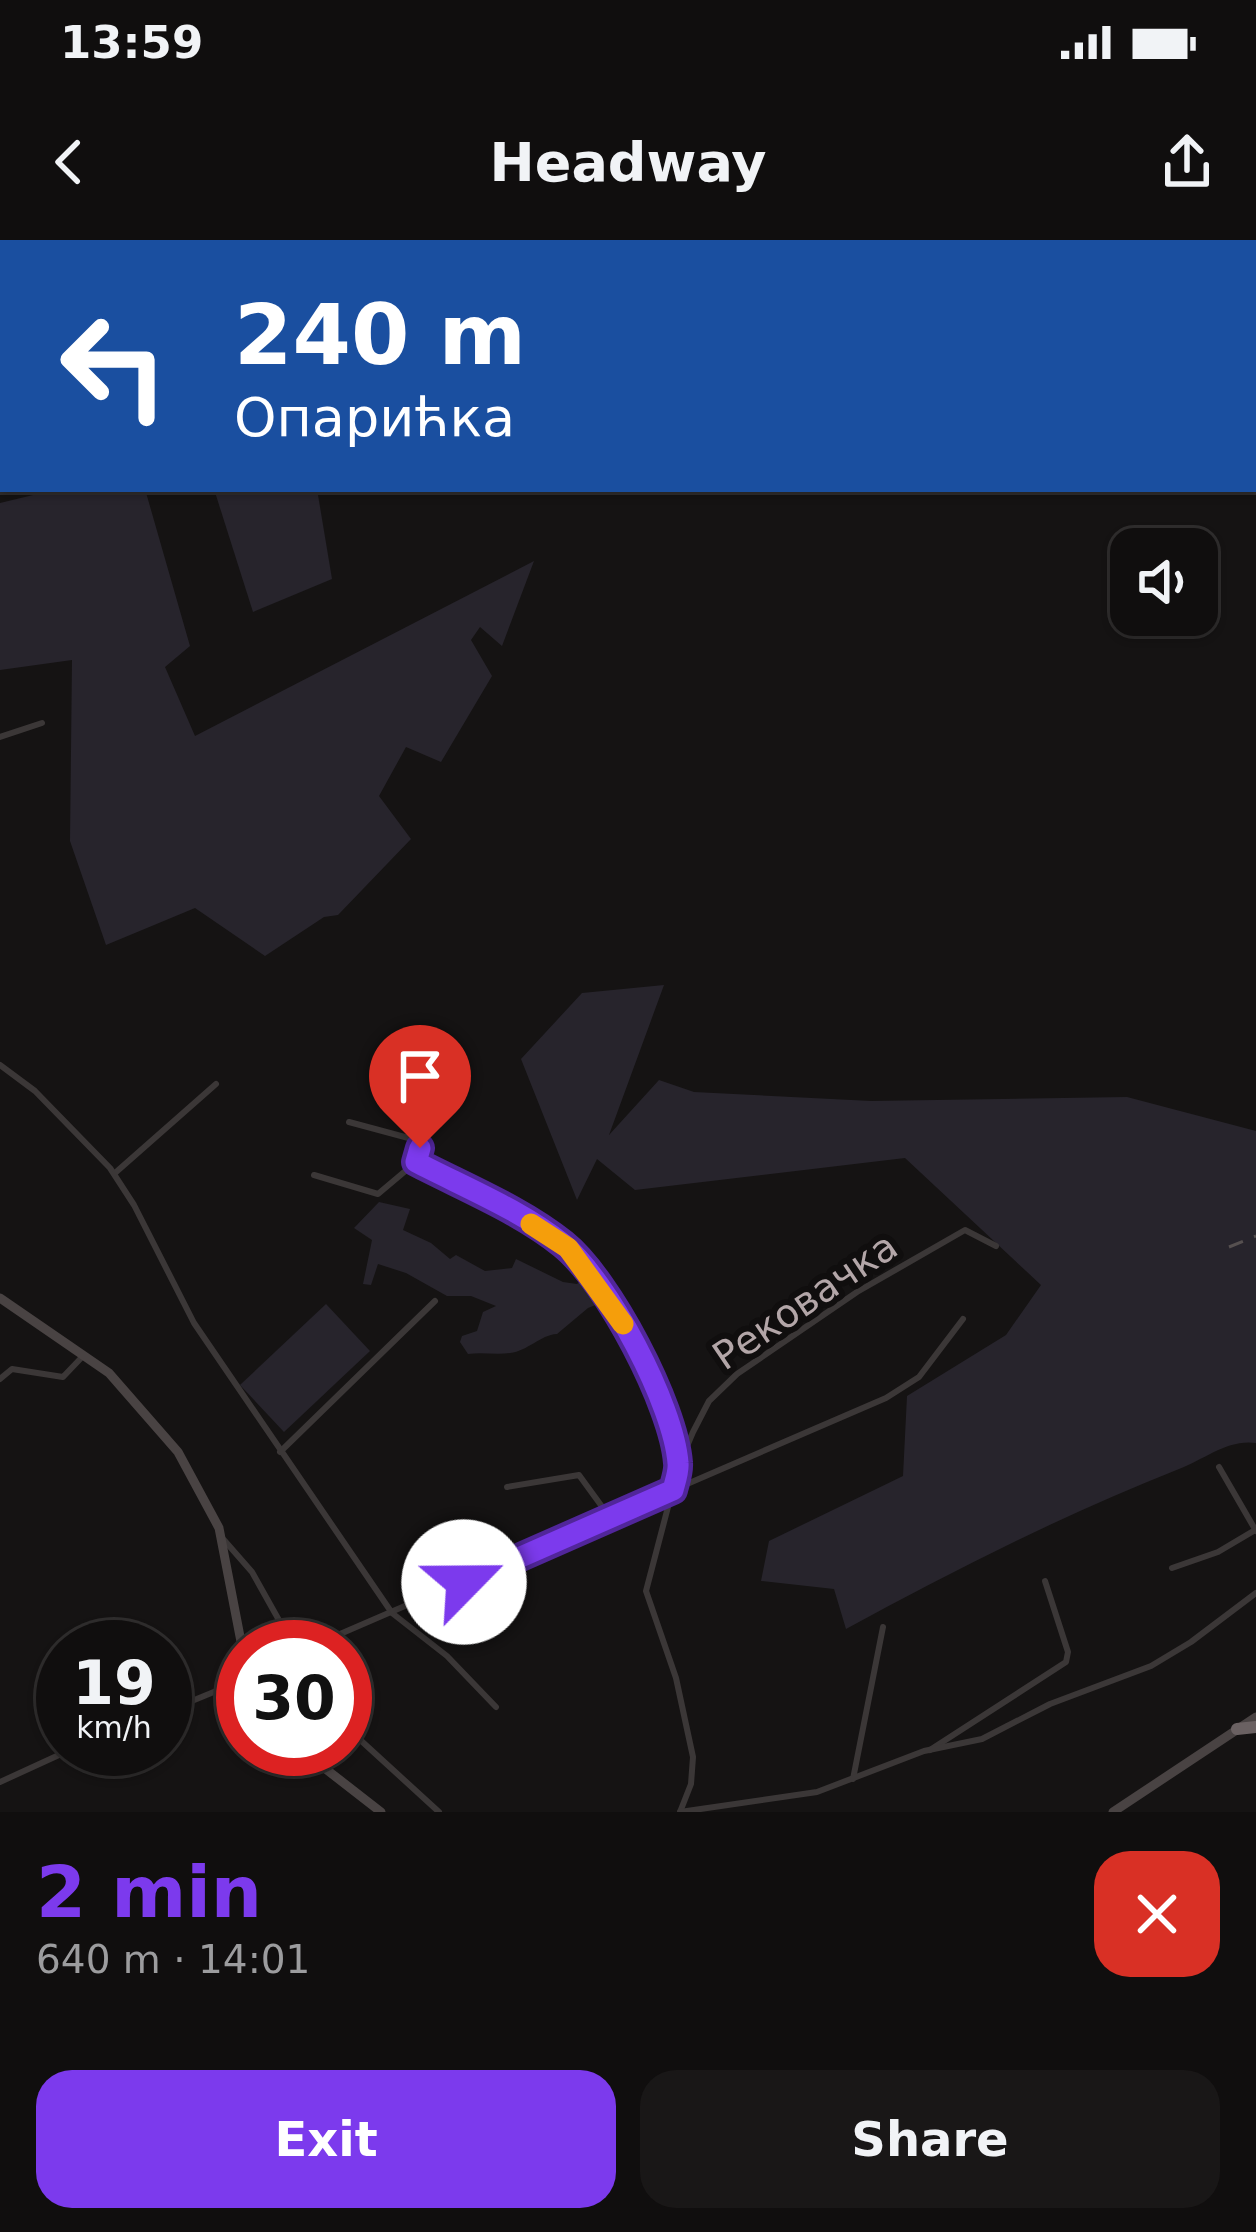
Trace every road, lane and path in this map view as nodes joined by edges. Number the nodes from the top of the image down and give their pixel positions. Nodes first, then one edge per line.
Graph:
1 (42, 723) dead end
2 (0, 737) edge
3 (0, 1065) edge
4 (216, 1084) dead end
5 (349, 1122) dead end
6 (416, 1162) junction
7 (114, 1173) junction
8 (314, 1175) dead end
9 (996, 1246) dead end
10 (0, 1298) edge
11 (435, 1301) dead end
12 (963, 1319) dead end
13 (84, 1354) junction
14 (0, 1379) edge
15 (280, 1452) junction
16 (679, 1465) junction
17 (1219, 1467) dead end
18 (507, 1487) dead end
19 (673, 1490) junction
20 (611, 1519) junction
21 (1256, 1531) edge
22 (223, 1539) junction
23 (1172, 1568) dead end
24 (1045, 1581) dead end
25 (1256, 1593) edge
26 (392, 1613) junction
27 (237, 1620) edge
28 (279, 1620) edge
29 (372, 1621) edge
30 (883, 1627) dead end
31 (496, 1707) dead end
32 (1256, 1717) edge
33 (1256, 1727) edge
34 (1237, 1729) junction
35 (930, 1750) junction
36 (372, 1751) edge
37 (36, 1766) edge
38 (335, 1776) edge
39 (853, 1779) junction
40 (0, 1782) edge
41 (381, 1812) edge
42 (439, 1812) edge
43 (680, 1812) edge
44 (1113, 1812) edge

1 - 2 street
3 - 7 street
4 - 7 street
5 - 6 street
6 - 8 street
6 - 16 street
7 - 15 street
9 - 16 street, Рековачка
10 - 13 main road
11 - 15 street
12 - 19 street
13 - 14 street
13 - 22 main road
15 - 26 street
16 - 19 street, Рековачка
17 - 21 street
18 - 20 street
19 - 20 street
19 - 43 street, Рековачка
20 - 26 street
21 - 23 street
22 - 27 main road
22 - 28 street
24 - 35 street
25 - 35 street
26 - 29 street
26 - 31 street
30 - 39 street
32 - 34 main road
33 - 34 highway
34 - 44 main road
35 - 39 street
36 - 42 street
37 - 40 street
38 - 41 main road
39 - 43 street

